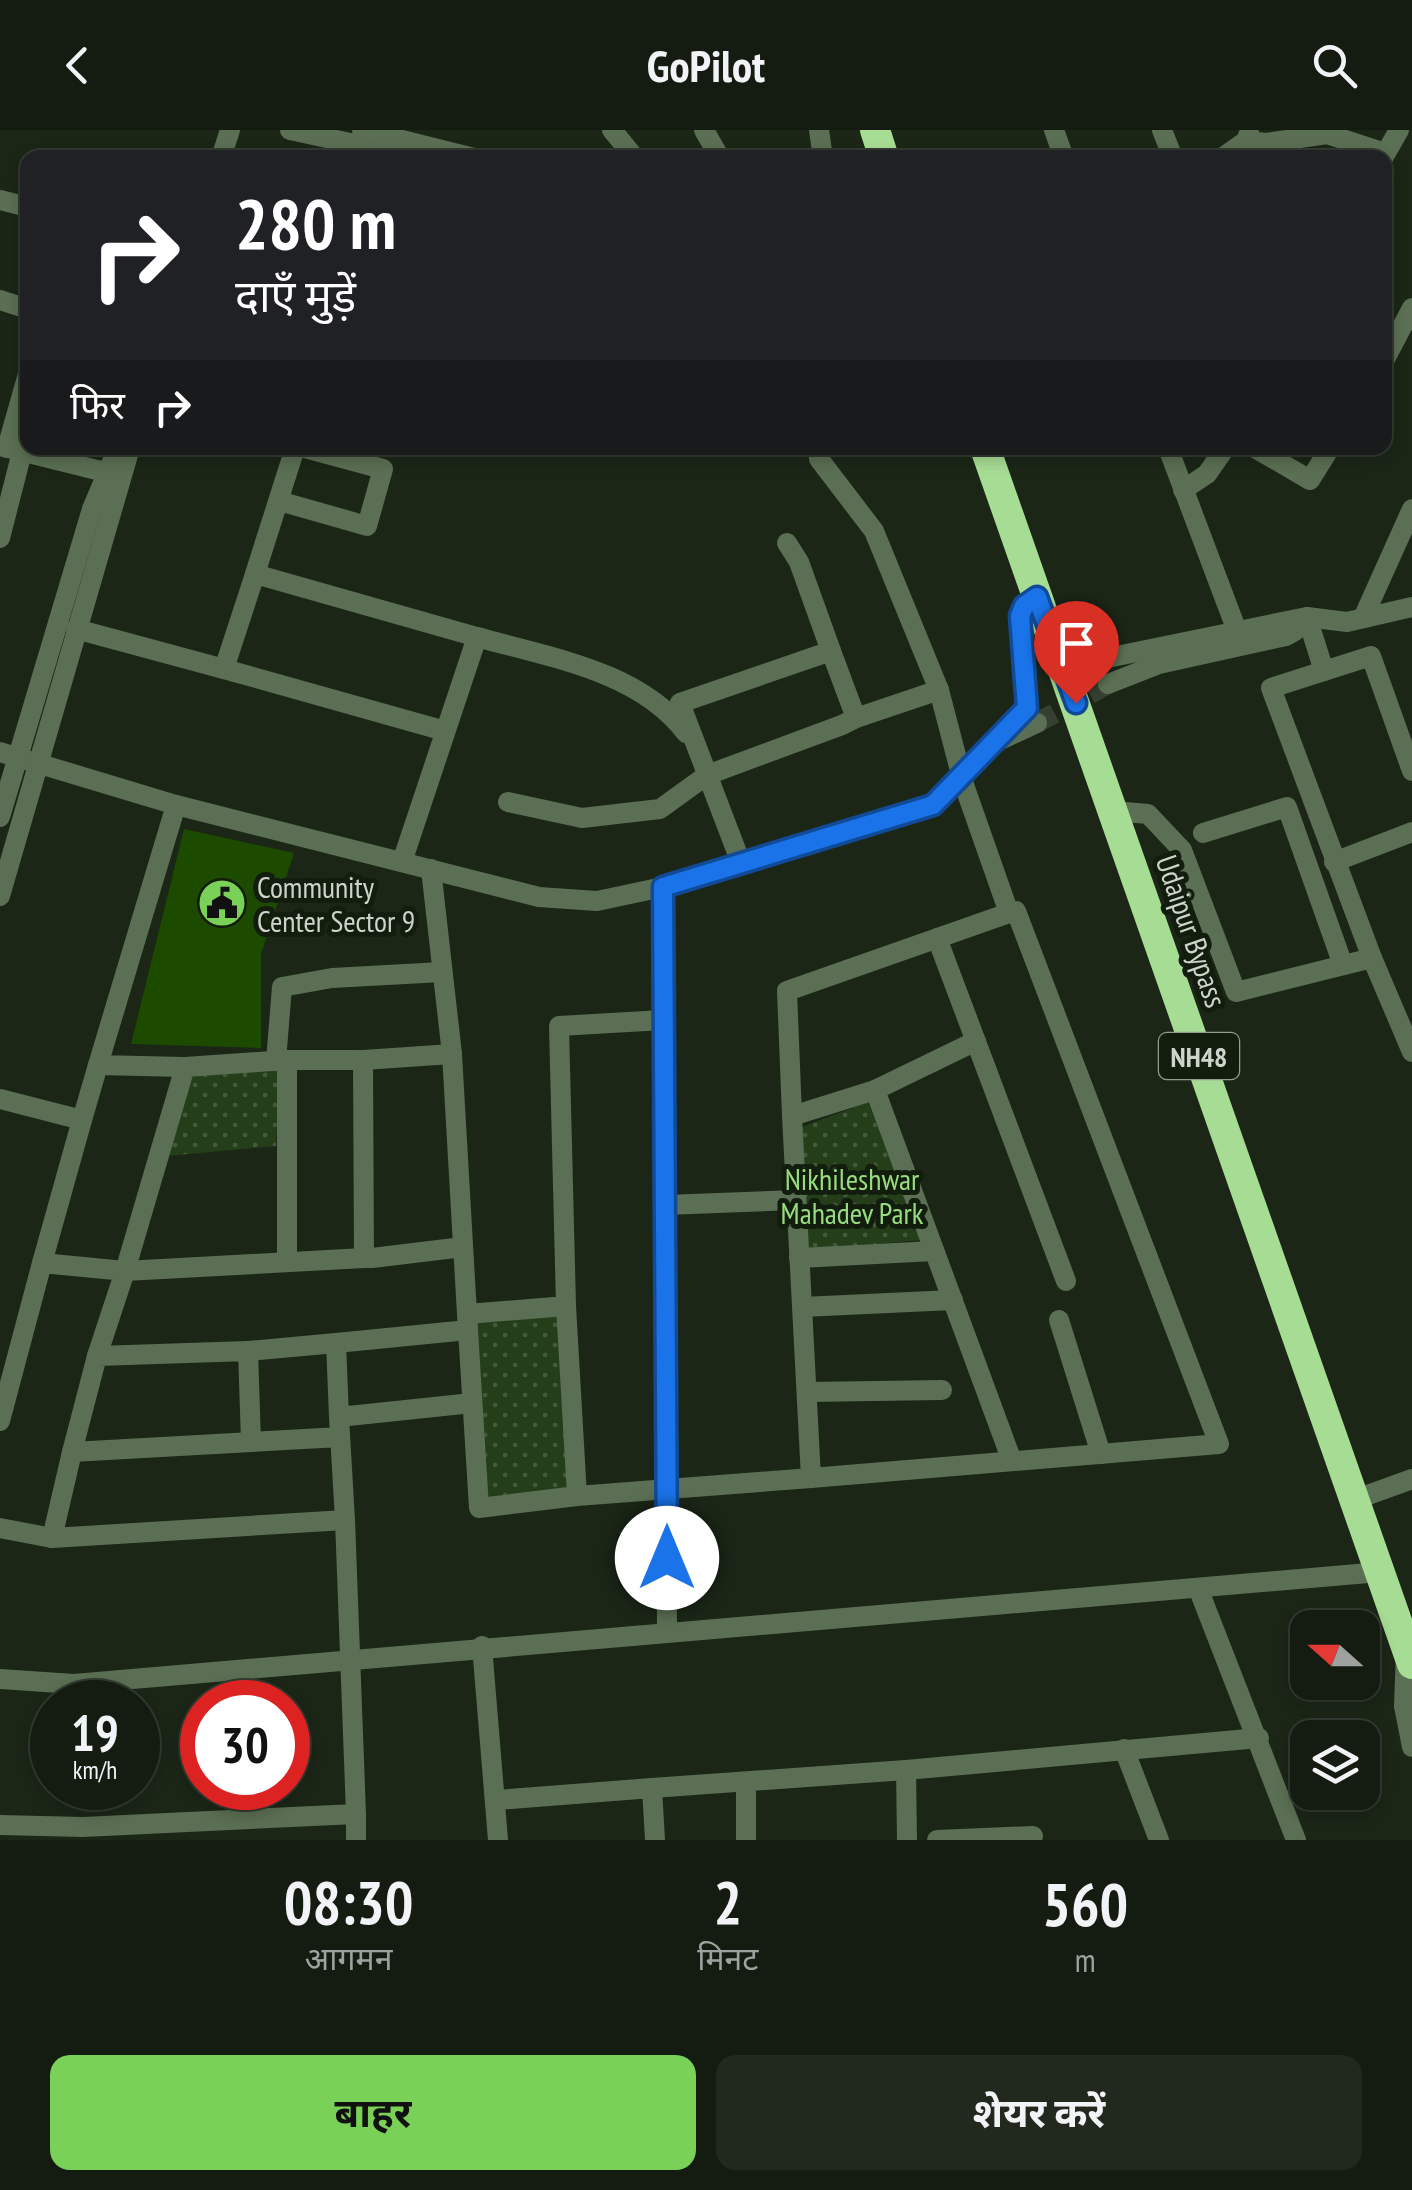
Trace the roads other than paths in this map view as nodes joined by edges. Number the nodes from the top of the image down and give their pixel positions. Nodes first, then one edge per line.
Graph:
1 (290, 130) edge
2 (362, 130) edge
3 (612, 130) edge
4 (1248, 136) edge
5 (382, 150) edge
6 (442, 150) edge
7 (628, 150) edge
8 (1370, 150) edge
9 (1412, 308) edge
10 (1408, 332) edge
11 (20, 407) edge
12 (10, 449) edge
13 (36, 455) edge
14 (115, 455) edge
15 (127, 455) edge
16 (292, 455) edge
17 (330, 455) edge
18 (819, 455) edge
19 (987, 455) edge
20 (1170, 455) edge
21 (1219, 455) edge
22 (1266, 455) edge
23 (1326, 455) edge
24 (109, 472) junction
25 (1183, 490) junction
26 (280, 500) junction
27 (1412, 508) edge
28 (101, 512) junction
29 (0, 538) edge
30 (787, 543) dead end
31 (255, 574) junction
32 (1037, 597) junction
33 (1412, 607) edge
34 (1363, 618) junction
35 (1301, 619) junction
36 (76, 629) junction
37 (1237, 630) junction
38 (477, 637) junction
39 (831, 652) junction
40 (1063, 667) junction
41 (224, 670) junction
42 (1324, 672) junction
43 (1108, 684) tunnel mouth
44 (940, 690) junction
45 (856, 718) junction
46 (1037, 723) tunnel mouth
47 (445, 730) junction
48 (998, 741) junction
49 (9, 754) edge
50 (40, 762) junction
51 (1412, 771) edge
52 (962, 774) junction
53 (707, 775) junction
54 (508, 802) dead end
55 (176, 804) junction
56 (1113, 811) junction
57 (0, 817) edge
58 (1412, 832) edge
59 (1202, 834) dead end
60 (402, 862) junction
61 (1334, 862) junction
62 (741, 864) junction
63 (432, 869) junction
64 (663, 887) junction
65 (0, 896) edge
66 (1010, 913) junction
67 (937, 938) junction
68 (1372, 958) junction
69 (1343, 965) junction
70 (442, 972) junction
71 (664, 1020) junction
72 (976, 1041) junction
73 (1412, 1052) edge
74 (452, 1054) junction
75 (282, 1060) junction
76 (363, 1060) junction
77 (98, 1065) junction
78 (185, 1066) junction
79 (875, 1090) junction
80 (0, 1099) edge
81 (792, 1116) junction
82 (82, 1120) junction
83 (796, 1200) junction
84 (665, 1205) junction
85 (463, 1247) junction
86 (934, 1251) junction
87 (364, 1258) junction
88 (800, 1258) junction
89 (287, 1262) junction
90 (42, 1263) junction
91 (125, 1271) junction
92 (1066, 1281) dead end
93 (953, 1300) junction
94 (566, 1306) junction
95 (802, 1307) junction
96 (1060, 1320) dead end
97 (467, 1322) junction
98 (336, 1343) junction
99 (248, 1351) junction
100 (97, 1356) junction
101 (942, 1390) dead end
102 (807, 1392) junction
103 (472, 1402) junction
104 (0, 1421) edge
105 (340, 1427) junction
106 (251, 1442) junction
107 (72, 1452) junction
108 (1101, 1454) junction
109 (1012, 1461) junction
110 (811, 1478) junction
111 (1412, 1479) edge
112 (666, 1486) junction
113 (577, 1496) junction
114 (1354, 1500) junction
115 (345, 1520) junction
116 (0, 1528) edge
117 (52, 1538) junction
118 (1380, 1572) junction
119 (1198, 1588) junction
120 (667, 1631) junction
121 (482, 1646) junction
122 (1409, 1655) edge
123 (352, 1658) junction
124 (0, 1679) edge
125 (1259, 1738) junction
126 (1412, 1747) edge
127 (1124, 1749) junction
128 (906, 1770) junction
129 (746, 1782) junction
130 (652, 1788) junction
131 (498, 1800) junction
132 (356, 1814) junction
133 (0, 1825) edge
134 (1033, 1836) dead end
135 (356, 1840) edge
136 (498, 1840) edge
137 (655, 1840) edge
138 (746, 1840) edge
139 (908, 1840) edge
140 (937, 1840) edge
141 (1159, 1840) edge
142 (1296, 1840) edge

1 - 5 street
2 - 6 street
3 - 7 street
4 - 8 street
9 - 10 street
11 - 12 street
12 - 29 street
13 - 24 street
14 - 24 street
15 - 28 street
16 - 26 street
17 - 26 street
18 - 44 street
19 - 32 highway, Udaipur Bypass / NH48
20 - 25 street
21 - 25 street
22 - 23 street
24 - 28 street
25 - 37 street
26 - 31 street
27 - 34 street
28 - 36 street
28 - 49 street
30 - 39 street
31 - 38 street
31 - 41 street
32 - 40 highway, Udaipur Bypass / NH48
32 - 48 street
33 - 34 street
34 - 35 street
35 - 37 street
35 - 42 street
35 - 43 street
36 - 41 street
36 - 50 street
37 - 40 street
38 - 47 street
38 - 53 street
39 - 45 street
39 - 53 street
40 - 56 highway, Udaipur Bypass / NH48
41 - 47 street
42 - 51 street
42 - 61 street
44 - 45 street
44 - 52 street
45 - 53 street
46 - 48 street
47 - 60 street
48 - 52 street
49 - 50 street
49 - 57 street
50 - 55 street
50 - 65 street
52 - 62 street
52 - 66 street
53 - 54 street
53 - 62 street
55 - 60 street
55 - 77 street
56 - 69 street
56 - 114 highway, Udaipur Bypass / NH48
58 - 61 street
59 - 69 street
60 - 63 street
61 - 68 street
62 - 64 street
63 - 64 street
63 - 70 street
64 - 71 street
66 - 67 street
66 - 108 street
67 - 72 street
67 - 81 street
68 - 69 street
68 - 73 street
70 - 74 street
70 - 75 street
71 - 84 street
71 - 94 street
72 - 79 street
72 - 92 street
74 - 76 street
74 - 85 street
75 - 76 street
75 - 78 street
75 - 89 street
76 - 87 street
77 - 78 street
77 - 82 street
78 - 91 street
79 - 81 street
79 - 86 street
80 - 82 street
81 - 83 street
82 - 90 street
83 - 84 street
83 - 88 street
84 - 112 street
85 - 87 street
85 - 97 street
86 - 88 street
86 - 93 street
87 - 89 street
88 - 95 street
89 - 91 street
90 - 91 street
90 - 104 street
91 - 100 street
93 - 95 street
93 - 109 street
94 - 97 street
94 - 113 street
95 - 102 street
96 - 108 street
97 - 98 street
97 - 103 street
98 - 99 street
98 - 105 street
99 - 100 street
99 - 106 street
100 - 107 street
101 - 102 street
102 - 110 street
103 - 105 street
103 - 113 street
105 - 106 street
105 - 115 street
106 - 107 street
107 - 117 street
108 - 109 street
109 - 110 street
110 - 112 street
111 - 114 street
112 - 113 street
112 - 120 street
114 - 118 highway, Udaipur Bypass / NH48
115 - 117 street
115 - 123 street
116 - 117 street
118 - 119 street
118 - 122 highway, Udaipur Bypass / NH48
119 - 120 street
119 - 125 street
120 - 121 street
121 - 123 street
121 - 131 street
122 - 126 street
123 - 124 street
123 - 132 street
125 - 127 street
125 - 142 street
127 - 128 street
127 - 141 street
128 - 129 street
128 - 139 street
129 - 130 street
129 - 138 street
130 - 131 street
130 - 137 street
131 - 136 street
132 - 133 street
132 - 135 street
134 - 140 street

